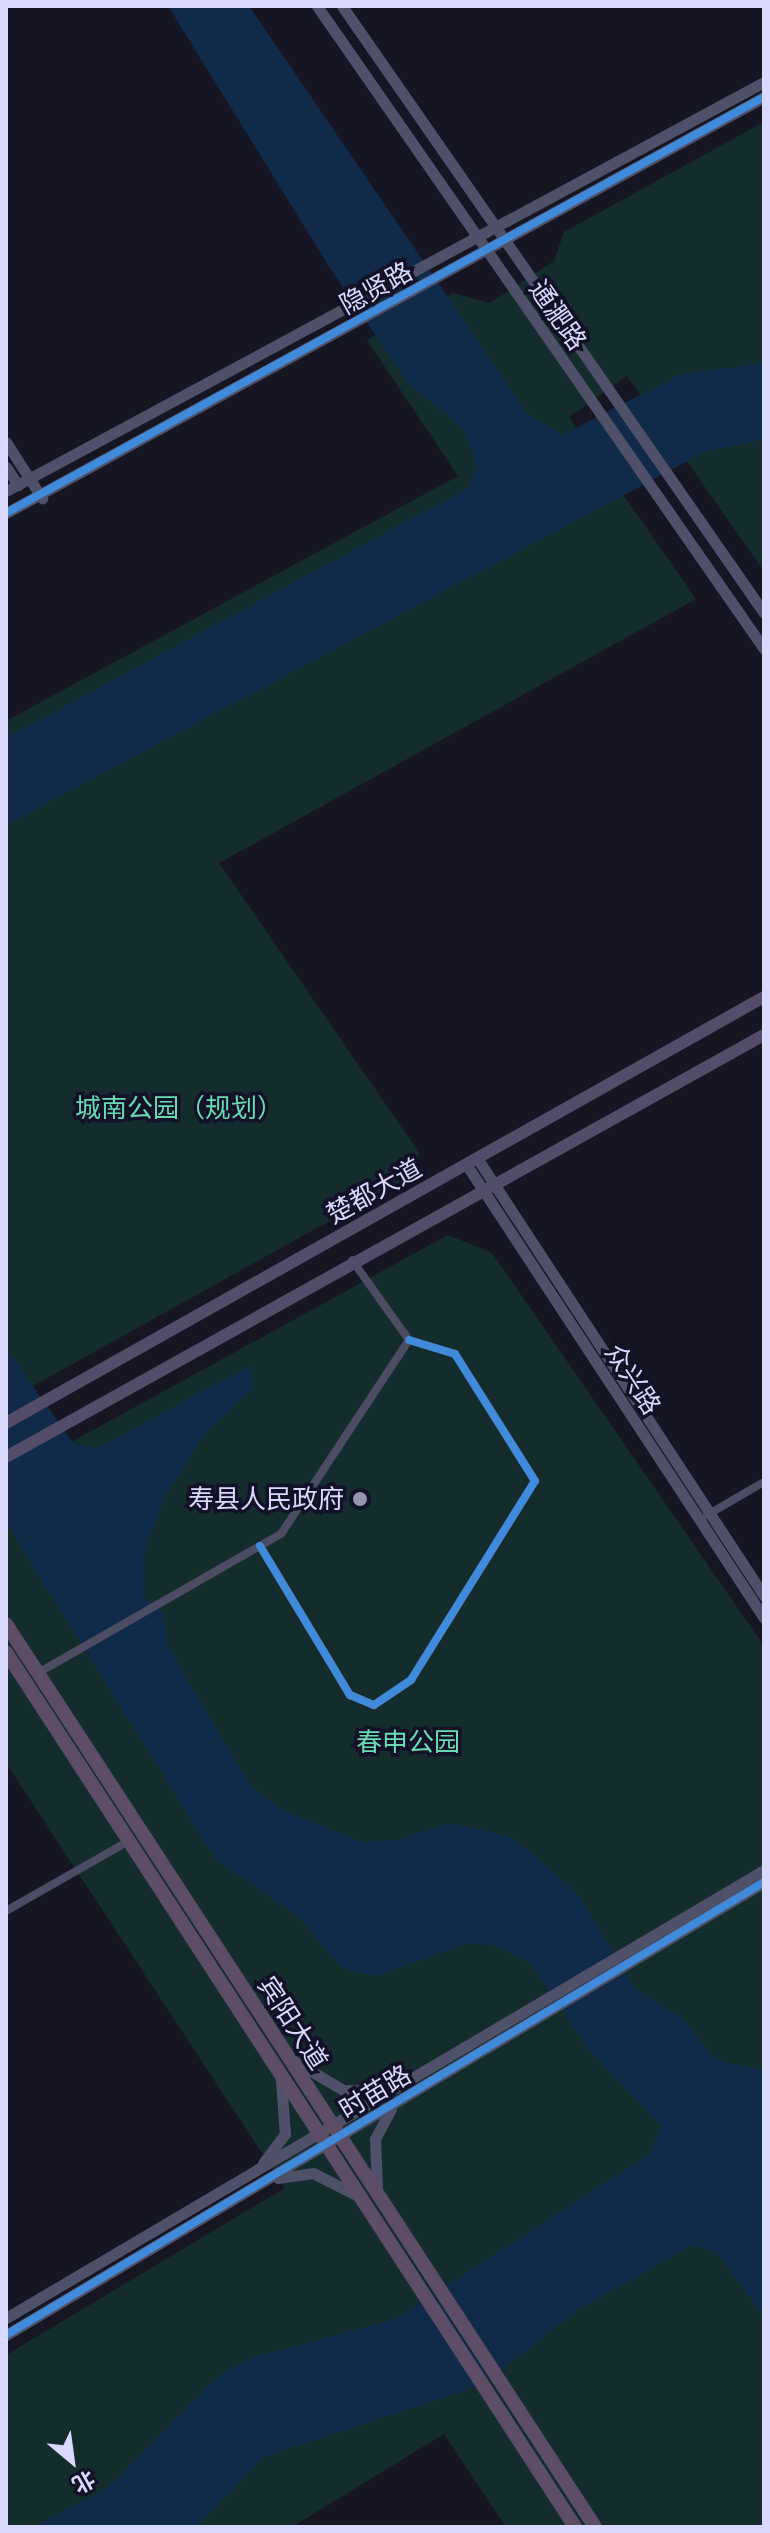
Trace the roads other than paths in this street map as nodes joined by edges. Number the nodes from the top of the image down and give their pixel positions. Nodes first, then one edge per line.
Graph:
1 (317, 6) edge
2 (342, 6) edge
3 (764, 82) edge
4 (764, 97) edge
5 (495, 227) junction
6 (477, 237) junction
7 (504, 241) junction
8 (487, 250) junction
9 (6, 442) edge
10 (6, 467) edge
11 (30, 478) junction
12 (18, 485) junction
13 (6, 491) edge
14 (42, 496) junction
15 (6, 513) edge
16 (764, 613) edge
17 (764, 649) edge
18 (764, 997) edge
19 (764, 1035) edge
20 (472, 1161) junction
21 (481, 1188) junction
22 (352, 1260) junction
23 (409, 1340) junction
24 (6, 1423) edge
25 (6, 1457) edge
26 (764, 1482) edge
27 (705, 1517) junction
28 (260, 1546) junction
29 (764, 1596) edge
30 (764, 1618) edge
31 (6, 1624) edge
32 (6, 1652) edge
33 (38, 1673) junction
34 (127, 1842) junction
35 (764, 1870) edge
36 (764, 1882) edge
37 (6, 1911) edge
38 (637, 1952) junction
39 (280, 2047) junction
40 (272, 2062) junction
41 (401, 2093) junction
42 (329, 2136) junction
43 (252, 2181) junction
44 (384, 2206) junction
45 (369, 2211) junction
46 (6, 2318) edge
47 (6, 2335) edge
48 (510, 2412) junction
49 (575, 2527) edge
50 (595, 2527) edge

1 - 6 street, 通淝路
2 - 5 street, 通淝路
3 - 5 street, 隐贤路
4 - 7 street, 隐贤路
5 - 6 street, 隐贤路
5 - 7 street, 通淝路
6 - 8 street, 通淝路
6 - 11 street, 隐贤路
7 - 8 street, 隐贤路
7 - 16 street, 通淝路
8 - 14 street, 隐贤路
8 - 17 street, 通淝路
9 - 11 street
10 - 12 street
11 - 12 street, 隐贤路
11 - 14 street
12 - 13 street, 隐贤路
14 - 15 street, 隐贤路
18 - 20 main road, 楚都大道
19 - 21 main road, 楚都大道
20 - 21 street, 众兴路
20 - 24 main road, 楚都大道
20 - 27 street, 众兴路
21 - 22 main road, 楚都大道
21 - 27 street, 众兴路
22 - 23 street
22 - 25 main road, 楚都大道
23 - 28 street
23 - 28 street
26 - 27 street
27 - 29 street, 众兴路
27 - 30 street, 众兴路
28 - 33 street
31 - 33 highway, 宾阳大道
32 - 34 highway, 宾阳大道
33 - 39 highway, 宾阳大道
34 - 37 street
34 - 40 highway, 宾阳大道
35 - 38 street, 时苗路
36 - 38 street, 时苗路
38 - 41 street, 时苗路
39 - 41 street
39 - 42 highway, 宾阳大道
40 - 42 highway, 宾阳大道
40 - 43 street
41 - 42 street, 时苗路
41 - 44 street
42 - 43 street, 时苗路
42 - 44 highway, 宾阳大道
42 - 45 highway, 宾阳大道
43 - 45 street
43 - 46 street, 时苗路
43 - 47 street, 时苗路
44 - 48 highway, 宾阳大道
45 - 48 highway, 宾阳大道
48 - 49 highway, 宾阳大道
48 - 50 highway, 宾阳大道

